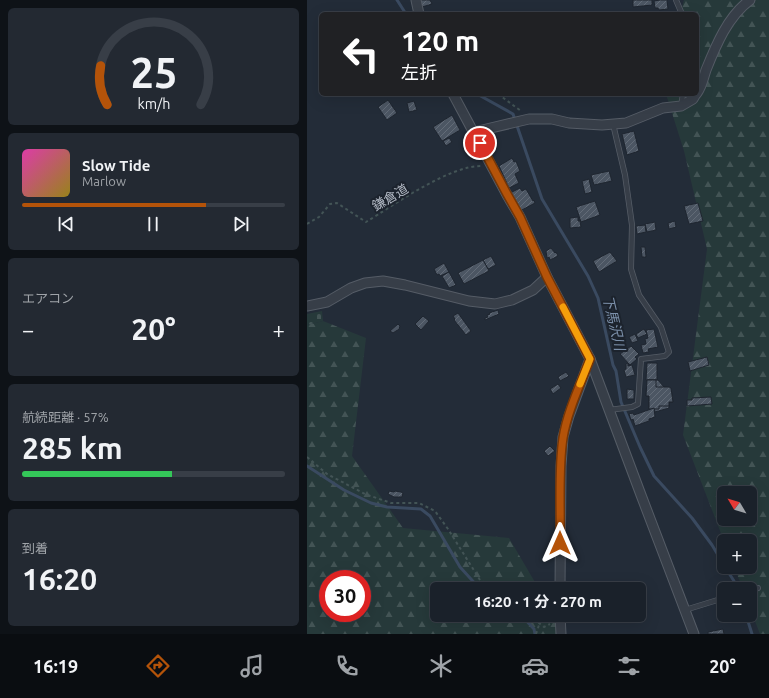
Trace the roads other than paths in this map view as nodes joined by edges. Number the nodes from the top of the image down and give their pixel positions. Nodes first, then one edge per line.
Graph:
1 (415, 0) edge
2 (676, 0) edge
3 (750, 0) edge
4 (418, 12) edge
5 (682, 12) edge
6 (699, 91) edge
7 (454, 96) edge
8 (683, 96) edge
9 (695, 96) edge
10 (681, 106) junction
11 (613, 124) junction
12 (474, 132) junction
13 (547, 277) junction
14 (307, 306) edge
15 (590, 359) junction
16 (613, 410) junction
17 (560, 582) edge
18 (717, 600) edge
19 (685, 610) junction
20 (560, 622) edge
21 (561, 634) edge
22 (694, 634) edge

1 - 4 street
2 - 5 lane
3 - 6 street
7 - 12 street
8 - 10 lane
9 - 10 street
10 - 11 street
11 - 12 street
11 - 16 lane
12 - 13 street
13 - 14 street
13 - 15 street
15 - 16 street
15 - 17 street
16 - 19 street
18 - 19 lane
19 - 22 street
20 - 21 street

